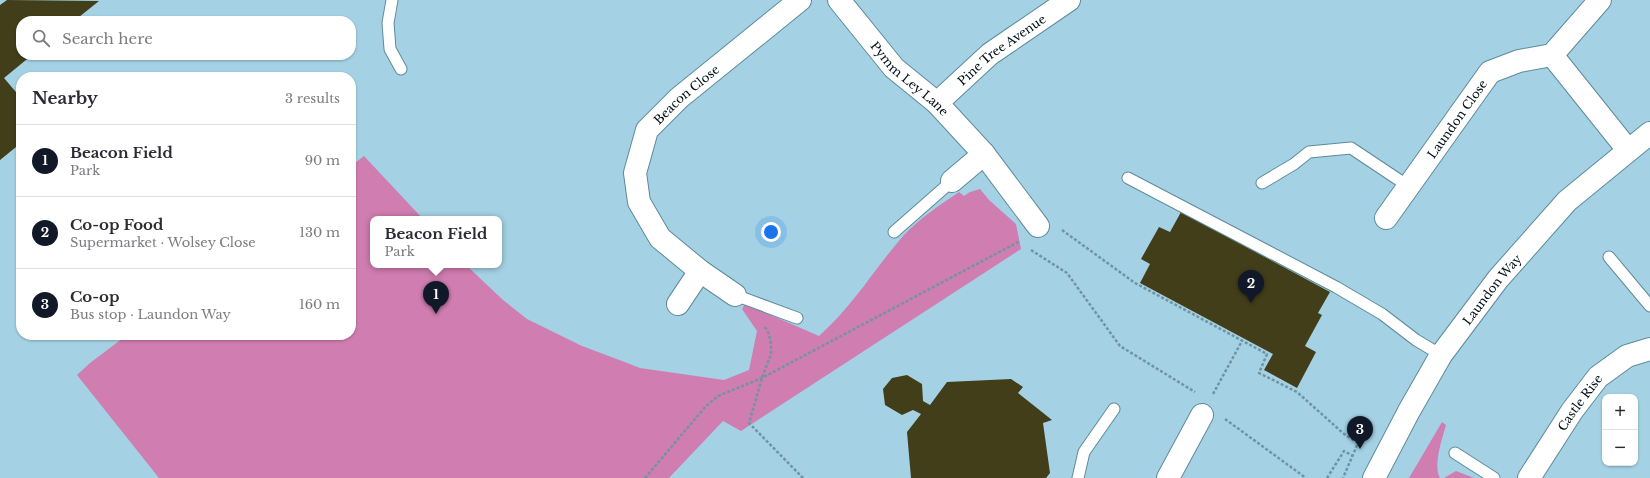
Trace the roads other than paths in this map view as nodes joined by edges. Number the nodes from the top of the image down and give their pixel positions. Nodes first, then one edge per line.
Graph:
1 (392, 0) edge
2 (800, 0) edge
3 (839, 0) edge
4 (1068, 0) edge
5 (1600, 0) edge
6 (1552, 55) junction
7 (400, 69) dead end
8 (938, 103) junction
9 (1650, 132) edge
10 (1628, 150) junction
11 (984, 154) junction
12 (1128, 178) dead end
13 (952, 181) joint
14 (1262, 183) dead end
15 (1408, 186) junction
16 (1386, 218) dead end
17 (1038, 226) road end
18 (894, 232) dead end
19 (1609, 257) dead end
20 (700, 271) junction
21 (735, 295) joint
22 (678, 304) dead end
23 (1650, 306) edge
24 (797, 318) dead end
25 (1650, 349) edge
26 (1441, 355) junction
27 (1206, 407) road end
28 (1114, 409) dead end
29 (1455, 453) dead end
30 (1078, 478) edge
31 (1168, 478) edge
32 (1374, 478) edge
33 (1494, 478) edge
34 (1530, 478) edge

1 - 7 lane
2 - 20 street, Beacon Close
3 - 8 street, Pymm Ley Lane
4 - 8 street, Pine Tree Avenue
5 - 6 street
6 - 10 street
6 - 15 street, Laundon Close
8 - 11 street, Pymm Ley Lane
9 - 10 street, Laundon Way
10 - 26 street, Laundon Way
11 - 13 street
11 - 17 street, Pymm Ley Lane
12 - 26 lane
13 - 18 lane
14 - 15 lane
15 - 16 street, Laundon Close
19 - 23 lane
20 - 21 street, Beacon Close
20 - 22 street
21 - 24 lane
25 - 34 street, Castle Rise
26 - 32 street, Laundon Way
27 - 31 street
28 - 30 lane
29 - 33 lane

